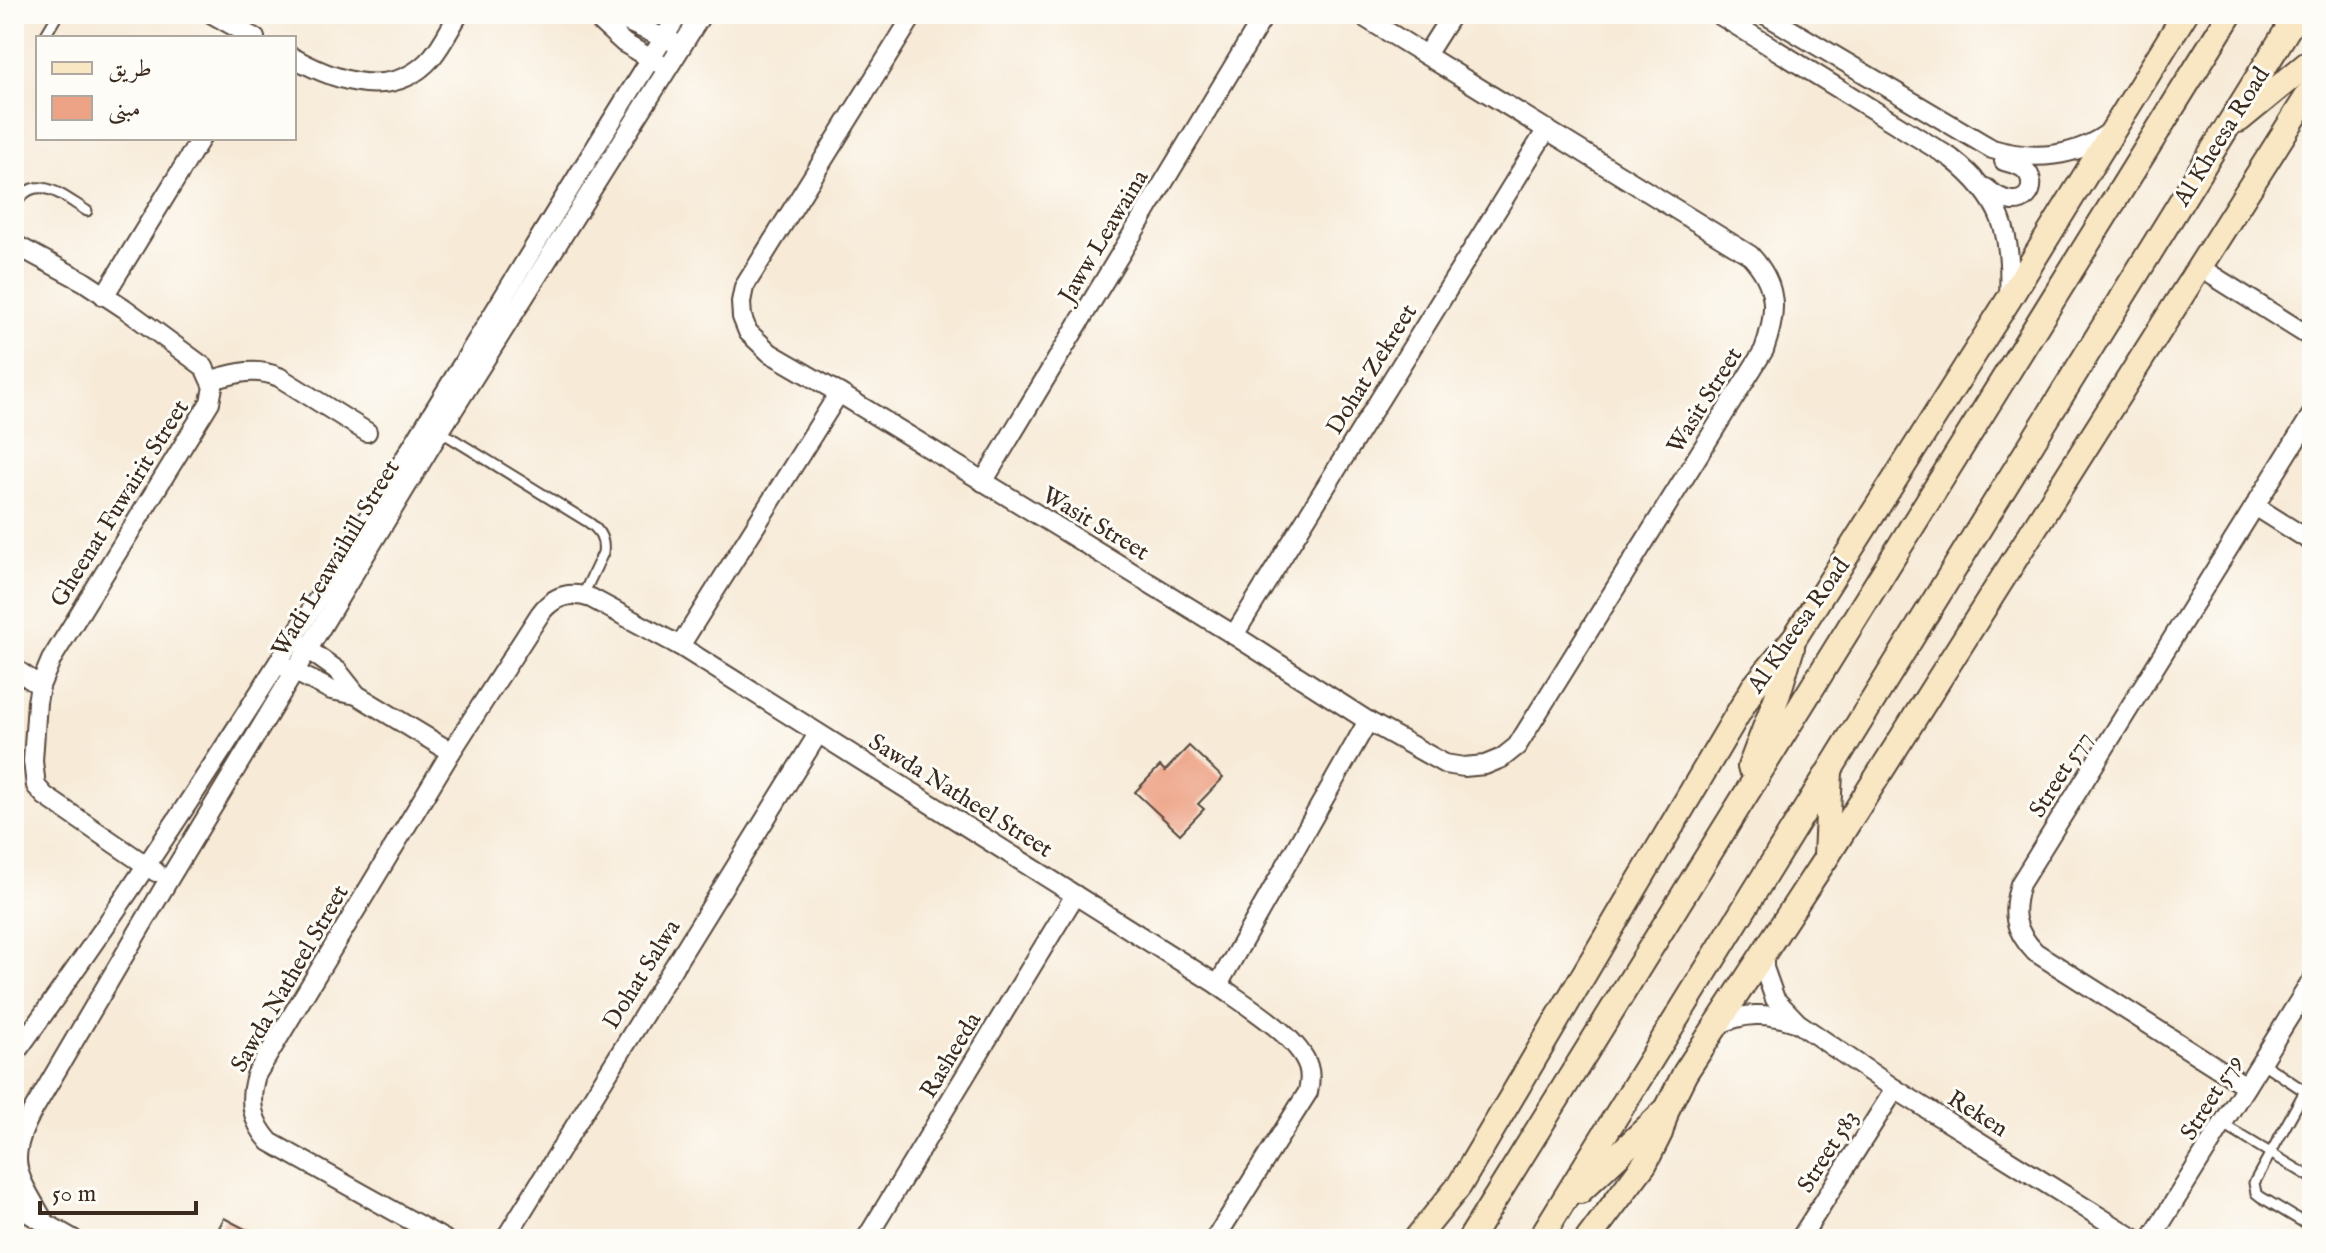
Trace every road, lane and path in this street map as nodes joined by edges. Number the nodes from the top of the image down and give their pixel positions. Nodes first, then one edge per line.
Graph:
1 (58, 14) edge
2 (212, 14) edge
3 (459, 14) edge
4 (679, 14) edge
5 (702, 14) edge
6 (914, 14) edge
7 (1265, 14) edge
8 (1359, 14) edge
9 (1452, 14) edge
10 (1764, 14) edge
11 (2230, 14) edge
12 (2297, 14) edge
13 (595, 16) edge
14 (1731, 17) edge
15 (2184, 19) edge
16 (45, 36) dead end
17 (251, 36) edge
18 (664, 38) junction
19 (682, 46) junction
20 (1426, 55) junction
21 (296, 59) edge
22 (651, 59) junction
23 (2312, 60) edge
24 (669, 68) junction
25 (2312, 89) edge
26 (2116, 127) junction
27 (1547, 129) junction
28 (2221, 134) junction
29 (200, 140) edge
30 (1976, 141) junction
31 (1966, 170) junction
32 (14, 207) edge
33 (87, 211) dead end
34 (14, 244) edge
35 (2199, 267) junction
36 (104, 296) junction
37 (2009, 299) junction
38 (2312, 338) edge
39 (212, 380) junction
40 (839, 393) junction
41 (2312, 414) edge
42 (440, 431) junction
43 (367, 432) dead end
44 (983, 482) junction
45 (2255, 506) junction
46 (2312, 542) edge
47 (583, 595) junction
48 (1234, 635) junction
49 (1795, 637) junction
50 (291, 639) junction
51 (680, 646) junction
52 (308, 649) junction
53 (276, 663) junction
54 (15, 671) edge
55 (294, 672) junction
56 (40, 686) junction
57 (357, 695) junction
58 (1368, 721) junction
59 (818, 734) junction
60 (451, 752) junction
61 (1830, 769) junction
62 (1744, 796) junction
63 (1826, 858) junction
64 (147, 867) junction
65 (169, 879) junction
66 (1075, 895) junction
67 (1764, 951) junction
68 (2312, 980) edge
69 (1218, 985) junction
70 (1798, 1023) junction
71 (1715, 1026) junction
72 (14, 1055) edge
73 (2261, 1062) junction
74 (2246, 1086) junction
75 (1895, 1089) junction
76 (2309, 1093) edge
77 (1667, 1109) junction
78 (2222, 1124) junction
79 (17, 1136) edge
80 (2269, 1152) junction
81 (2312, 1178) edge
82 (14, 1205) edge
83 (1555, 1215) junction
84 (45, 1223) junction
85 (2312, 1224) edge
86 (73, 1239) edge
87 (444, 1239) edge
88 (505, 1239) edge
89 (866, 1239) edge
90 (1215, 1239) edge
91 (1416, 1239) edge
92 (1470, 1239) edge
93 (1540, 1239) edge
94 (1588, 1239) edge
95 (1800, 1239) edge
96 (2135, 1239) edge
97 (2151, 1239) edge

1 - 16 lane
2 - 17 street
3 - 21 street
4 - 18 street, Wadi Leawaihill Street
5 - 19 street, Wadi Leawaihill Street
6 - 40 street, Wasit Street
7 - 44 street, Jaww Leawaina
8 - 20 street, Wasit Street
9 - 20 street
10 - 30 street
11 - 62 main road, Al Kheesa Road
12 - 28 main road, Al Kheesa Road
13 - 18 street
13 - 22 street
14 - 31 street
15 - 26 main road, Al Kheesa Road
18 - 19 street
18 - 22 street, Wadi Leawaihill Street
19 - 24 street, Wadi Leawaihill Street
20 - 27 street, Wasit Street
22 - 24 street
22 - 50 street, Wadi Leawaihill Street
23 - 28 main road
24 - 42 street, Wadi Leawaihill Street
25 - 35 main road
26 - 30 street
26 - 37 main road, Al Kheesa Road
27 - 48 street, Dohat Zekreet
27 - 58 street, Wasit Street
28 - 61 main road, Al Kheesa Road
29 - 36 street
30 - 31 street
31 - 37 street
32 - 33 lane
34 - 36 street, Gheenat Fuwairit Street
35 - 38 street
35 - 63 main road
36 - 39 street, Gheenat Fuwairit Street
37 - 49 main road, Al Kheesa Road
39 - 43 street
39 - 56 street, Gheenat Fuwairit Street
40 - 44 street, Wasit Street
40 - 51 street
41 - 45 street, Street 577
42 - 47 lane
42 - 52 street, Wadi Leawaihill Street
44 - 48 street, Wasit Street
45 - 46 street
45 - 74 street, Street 577
47 - 51 street, Sawda Natheel Street
47 - 60 street, Sawda Natheel Street
48 - 58 street, Wasit Street
49 - 62 main road
49 - 91 main road, Al Kheesa Road
50 - 52 street
50 - 53 street, Wadi Leawaihill Street
51 - 59 street, Sawda Natheel Street
52 - 55 street, Wadi Leawaihill Street
52 - 57 street
53 - 55 street
53 - 64 street, Wadi Leawaihill Street
54 - 56 street
55 - 57 street
55 - 65 street, Wadi Leawaihill Street
56 - 64 street
57 - 60 street
58 - 69 street
59 - 66 street, Sawda Natheel Street
59 - 88 street, Dohat Salwa
60 - 87 street, Sawda Natheel Street
61 - 63 main road
61 - 83 main road, Al Kheesa Road
62 - 92 main road, Al Kheesa Road
63 - 67 main road
64 - 65 street
64 - 72 street, Wadi Leawaihill Street
65 - 79 street, Wadi Leawaihill Street
66 - 69 street, Sawda Natheel Street
66 - 89 street, Rasheeda
67 - 70 street, Reken
67 - 71 main road
68 - 73 street, Street 579
69 - 90 street, Sawda Natheel Street
70 - 71 street, Reken
70 - 75 street, Reken
71 - 77 main road
73 - 74 street, Street 579
73 - 76 lane
74 - 78 street, Street 579
75 - 95 street, Street 583
75 - 96 street, Reken
76 - 80 lane
77 - 83 main road
77 - 94 main road
78 - 80 lane
78 - 97 street, Street 579
79 - 84 street, Wadi Leawaihill Street
80 - 81 lane
80 - 85 lane
82 - 84 street
83 - 93 main road, Al Kheesa Road
84 - 86 street

